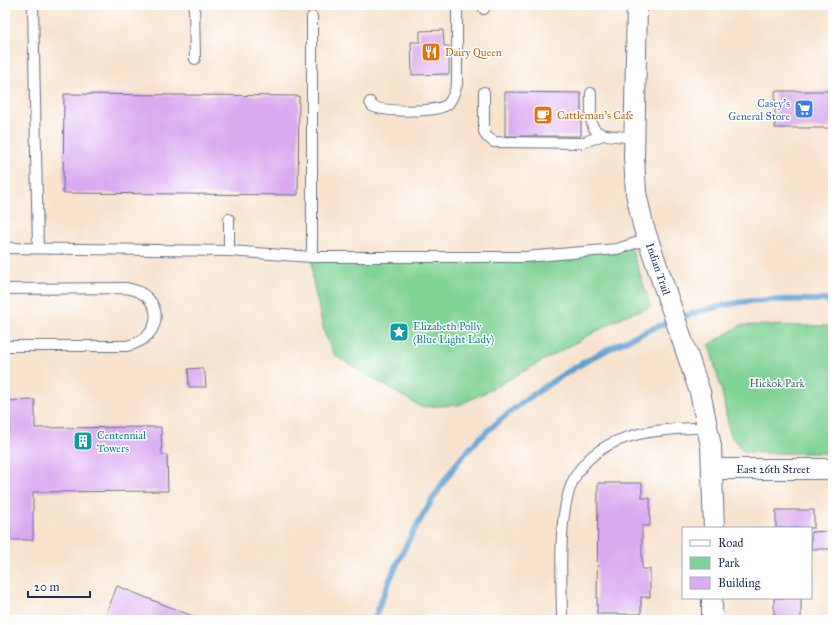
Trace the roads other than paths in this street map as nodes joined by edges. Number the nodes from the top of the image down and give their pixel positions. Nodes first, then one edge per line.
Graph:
1 (33, 5) edge
2 (194, 5) edge
3 (457, 5) edge
4 (637, 5) edge
5 (312, 17) dead end
6 (195, 59) dead end
7 (484, 92) dead end
8 (591, 93) dead end
9 (370, 102) dead end
10 (603, 135) junction
11 (634, 138) junction
12 (229, 219) dead end
13 (648, 239) junction
14 (5, 248) edge
15 (38, 248) junction
16 (229, 251) junction
17 (312, 257) junction
18 (5, 289) edge
19 (5, 346) edge
20 (707, 427) junction
21 (713, 469) junction
22 (833, 469) edge
23 (714, 527) edge
24 (712, 599) edge
25 (562, 620) edge
26 (712, 620) edge

1 - 15 lane
2 - 6 lane
3 - 9 lane
4 - 11 street, Indian Trail
5 - 17 lane
7 - 10 lane
8 - 10 lane
10 - 11 lane
11 - 13 street, Indian Trail
12 - 16 lane
13 - 17 lane
13 - 20 street, Indian Trail
14 - 15 lane
15 - 16 lane
16 - 17 lane
18 - 19 lane
20 - 21 street, Indian Trail
20 - 25 lane
21 - 22 street, East 26th Street
21 - 23 street, Indian Trail
24 - 26 street

